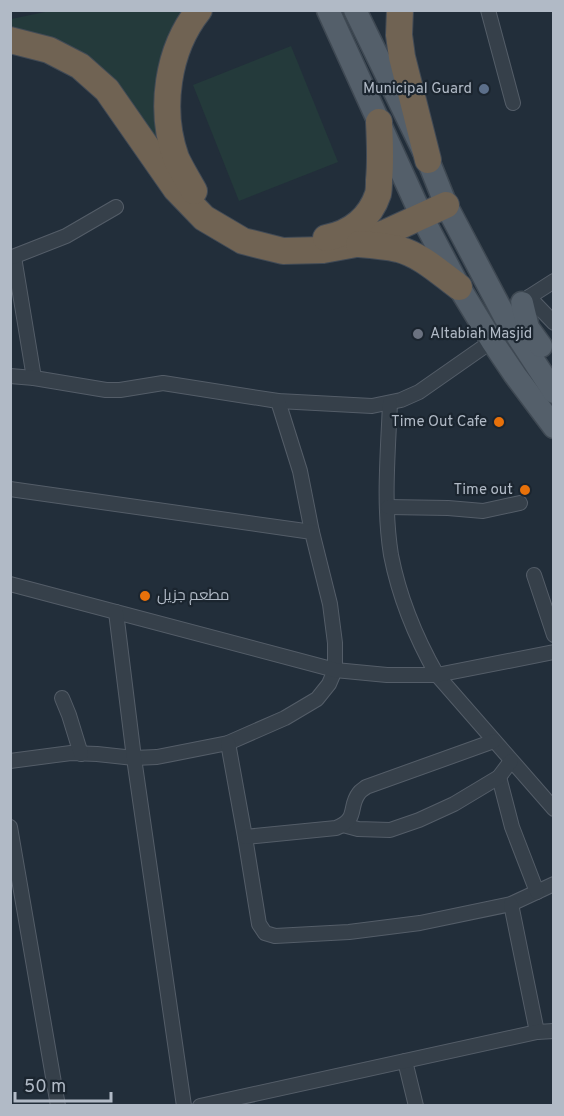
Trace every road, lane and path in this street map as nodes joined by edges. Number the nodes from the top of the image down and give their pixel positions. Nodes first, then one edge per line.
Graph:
1 (198, 10) edge
2 (328, 10) edge
3 (356, 10) edge
4 (400, 10) edge
5 (488, 10) edge
6 (10, 40) edge
7 (513, 104) dead end
8 (379, 122) junction
9 (428, 160) junction
10 (446, 206) junction
11 (116, 207) dead end
12 (422, 217) junction
13 (356, 244) junction
14 (12, 257) edge
15 (554, 281) edge
16 (459, 287) junction
17 (519, 306) junction
18 (554, 322) edge
19 (492, 341) junction
20 (554, 364) edge
21 (10, 376) edge
22 (34, 378) junction
23 (554, 392) edge
24 (278, 401) junction
25 (390, 403) junction
26 (554, 428) edge
27 (10, 489) edge
28 (520, 503) dead end
29 (388, 507) junction
30 (312, 532) junction
31 (534, 575) dead end
32 (10, 584) edge
33 (116, 612) junction
34 (554, 635) edge
35 (554, 652) edge
36 (334, 670) junction
37 (437, 675) junction
38 (62, 698) dead end
39 (494, 741) junction
40 (228, 742) junction
41 (81, 754) junction
42 (134, 758) junction
43 (10, 760) edge
44 (511, 761) junction
45 (499, 777) junction
46 (554, 809) edge
47 (343, 825) junction
48 (10, 827) edge
49 (245, 837) junction
50 (554, 884) edge
51 (537, 892) junction
52 (511, 904) junction
53 (554, 1030) edge
54 (537, 1032) junction
55 (405, 1061) junction
56 (58, 1106) edge
57 (184, 1106) edge
58 (200, 1106) edge
59 (416, 1106) edge

1 - 8 highway
2 - 8 main road
3 - 9 main road
4 - 9 highway
5 - 7 street
6 - 13 highway
8 - 12 main road
9 - 10 main road
10 - 12 highway
10 - 17 main road
11 - 14 street
12 - 13 highway
12 - 16 main road
13 - 16 highway
14 - 22 street
15 - 17 street
16 - 19 main road
17 - 18 street
17 - 20 main road
17 - 23 main road
19 - 25 street
19 - 26 main road
21 - 22 street
22 - 24 street
24 - 25 street
24 - 30 street
25 - 29 street
27 - 30 street
28 - 29 street
29 - 37 street
30 - 36 street
31 - 34 street
32 - 33 street
33 - 36 street
33 - 42 street
35 - 37 street
36 - 37 street
36 - 40 street
37 - 39 street
38 - 41 street
39 - 44 street
39 - 47 street
40 - 42 street
40 - 49 street
41 - 42 street
41 - 43 street
42 - 57 street
44 - 45 street
44 - 46 street
45 - 47 street
45 - 51 street
47 - 49 street
48 - 56 street
49 - 52 street
50 - 51 street
51 - 52 street
52 - 54 street
53 - 54 street
54 - 55 street
55 - 58 street
55 - 59 street

